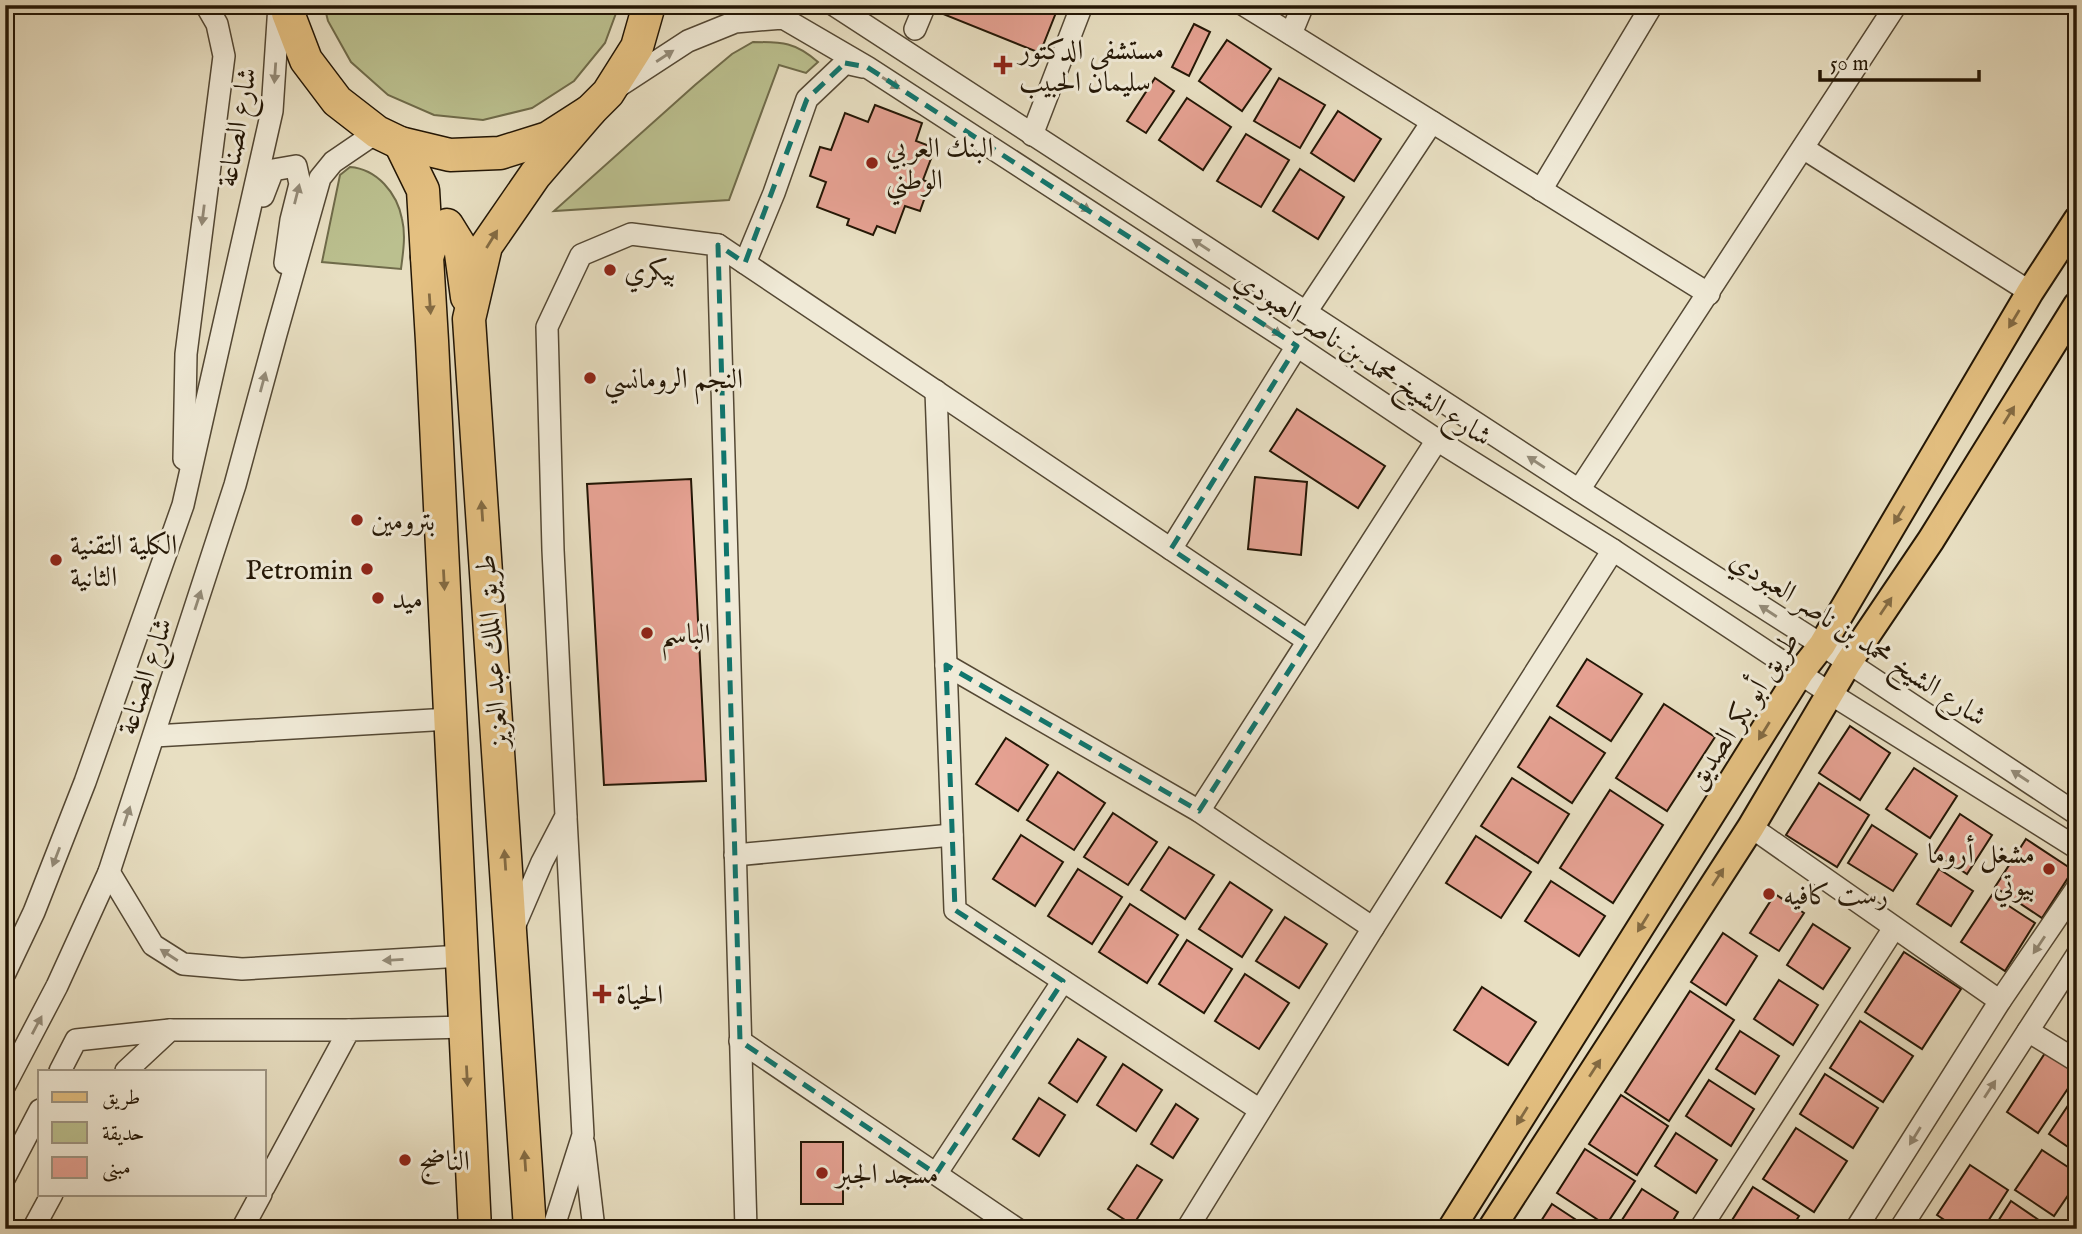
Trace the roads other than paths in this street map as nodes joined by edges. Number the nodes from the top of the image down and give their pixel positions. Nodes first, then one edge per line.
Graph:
1 (206, 5) edge
2 (279, 5) edge
3 (287, 5) edge
4 (649, 5) edge
5 (834, 5) edge
6 (925, 5) edge
7 (1082, 5) edge
8 (1244, 5) edge
9 (1303, 5) edge
10 (1896, 5) edge
11 (1646, 7) edge
12 (915, 29) dead end
13 (1291, 34) junction
14 (867, 67) junction
15 (599, 102) junction
16 (1432, 122) junction
17 (1032, 135) junction
18 (389, 137) junction
19 (1803, 148) junction
20 (1541, 190) junction
21 (2077, 220) edge
22 (718, 245) junction
23 (427, 257) junction
24 (745, 263) junction
25 (2030, 292) junction
26 (1709, 294) junction
27 (2077, 305) edge
28 (1306, 313) junction
29 (469, 319) junction
30 (275, 334) junction
31 (1297, 346) junction
32 (216, 359) junction
33 (936, 391) junction
34 (1437, 440) junction
35 (1579, 489) junction
36 (183, 505) junction
37 (1171, 549) junction
38 (1613, 550) junction
39 (1308, 641) junction
40 (1822, 645) junction
41 (1848, 663) junction
42 (946, 665) junction
43 (1800, 673) junction
44 (1831, 694) junction
45 (450, 719) junction
46 (154, 736) junction
47 (1199, 811) junction
48 (2077, 814) edge
49 (566, 816) junction
50 (1751, 827) junction
51 (952, 835) junction
52 (2077, 848) edge
53 (735, 856) junction
54 (109, 872) junction
55 (2077, 888) edge
56 (1373, 928) junction
57 (1894, 928) junction
58 (510, 935) junction
59 (2077, 955) edge
60 (462, 956) junction
61 (5, 973) edge
62 (1063, 981) junction
63 (2000, 1001) junction
64 (465, 1027) junction
65 (170, 1030) junction
66 (349, 1030) junction
67 (2028, 1031) junction
68 (740, 1041) junction
69 (2077, 1061) edge
70 (61, 1070) edge
71 (127, 1070) edge
72 (5, 1085) edge
73 (1260, 1110) junction
74 (38, 1114) edge
75 (583, 1135) junction
76 (936, 1174) junction
77 (5, 1177) edge
78 (266, 1183) edge
79 (51, 1196) edge
80 (260, 1196) edge
81 (33, 1229) edge
82 (242, 1229) edge
83 (475, 1229) edge
84 (530, 1229) edge
85 (553, 1229) edge
86 (594, 1229) edge
87 (746, 1229) edge
88 (1017, 1229) edge
89 (1186, 1229) edge
90 (1451, 1229) edge
91 (1491, 1229) edge
92 (1700, 1229) edge
93 (1856, 1229) edge
94 (1900, 1229) edge

1 -> 36 street
2 -> 32 street, شارع الصناعة
3 - 18 highway
4 - 15 highway, طريق الملك عبد العزيز
5 - 17 street, شارع الشيخ محمد بن ناصر العبودي
6 - 12 street
7 - 17 street
8 - 13 street
9 - 13 street
10 - 19 street
11 - 20 street
13 - 16 street
15 -> 14 street, شارع الشيخ محمد بن ناصر العبودي
14 - 24 street
14 -> 31 street, شارع الشيخ محمد بن ناصر العبودي
15 - 18 highway
29 -> 15 highway, طريق الملك عبد العزيز
16 - 20 street
16 - 28 street
28 -> 17 street, شارع الشيخ محمد بن ناصر العبودي
18 - 23 highway, طريق الملك عبد العزيز
18 - 30 street, شارع الصناعة
19 - 25 street
19 - 26 street
20 - 26 street
21 - 25 main road, طريق أبو بكر الصديق
22 - 24 street
22 - 49 street
22 - 53 street
23 - 29 highway
23 -> 45 highway, طريق الملك عبد العزيز
24 - 33 street
25 -> 40 main road, طريق أبو بكر الصديق
26 - 35 street
41 -> 27 main road
35 -> 28 street, شارع الشيخ محمد بن ناصر العبودي
58 -> 29 highway, طريق الملك عبد العزيز
30 -> 32 street
46 -> 30 street, شارع الصناعة
31 - 34 street, شارع الشيخ محمد بن ناصر العبودي
31 - 37 street
32 - 36 street, شارع الصناعة
33 - 37 street
33 - 42 street
34 - 38 street, شارع الشيخ محمد بن ناصر العبودي
34 - 39 street
40 -> 35 street, شارع الشيخ محمد بن ناصر العبودي
36 -> 61 street, شارع الصناعة
37 - 39 street
38 - 43 street, شارع الشيخ محمد بن ناصر العبودي
38 - 56 street
39 - 47 street
40 - 41 street, شارع الشيخ محمد بن ناصر العبودي
40 - 43 main road, طريق أبو بكر الصديق
41 - 44 main road
48 -> 41 street, شارع الشيخ محمد بن ناصر العبودي
42 - 47 street
42 - 51 street
43 - 44 street, شارع الشيخ محمد بن ناصر العبودي
43 -> 90 main road, طريق أبو بكر الصديق
44 - 50 main road
44 - 52 street, شارع الشيخ محمد بن ناصر العبودي
45 - 46 street
45 - 60 highway, طريق الملك عبد العزيز
54 -> 46 street, شارع الصناعة
47 - 56 street
49 - 58 street
49 - 75 street
50 - 57 street
91 -> 50 main road
51 - 53 street
51 - 62 street
53 - 68 street
60 -> 54 street
72 -> 54 street, شارع الصناعة
55 -> 63 street
56 - 73 street
57 - 63 street
57 - 92 street
84 -> 58 highway, طريق الملك عبد العزيز
59 - 67 street
60 - 64 highway, طريق الملك عبد العزيز
62 - 73 street
62 - 76 street
63 -> 93 street
64 - 66 street
64 -> 83 highway, طريق الملك عبد العزيز
65 - 66 street
65 - 70 street
65 - 71 street
66 - 78 street
67 - 69 street
94 -> 67 street
68 - 76 street
68 - 87 street
73 - 89 street
74 - 77 street
75 - 85 street
75 - 86 street
76 - 88 street
79 - 81 street
80 - 82 street

